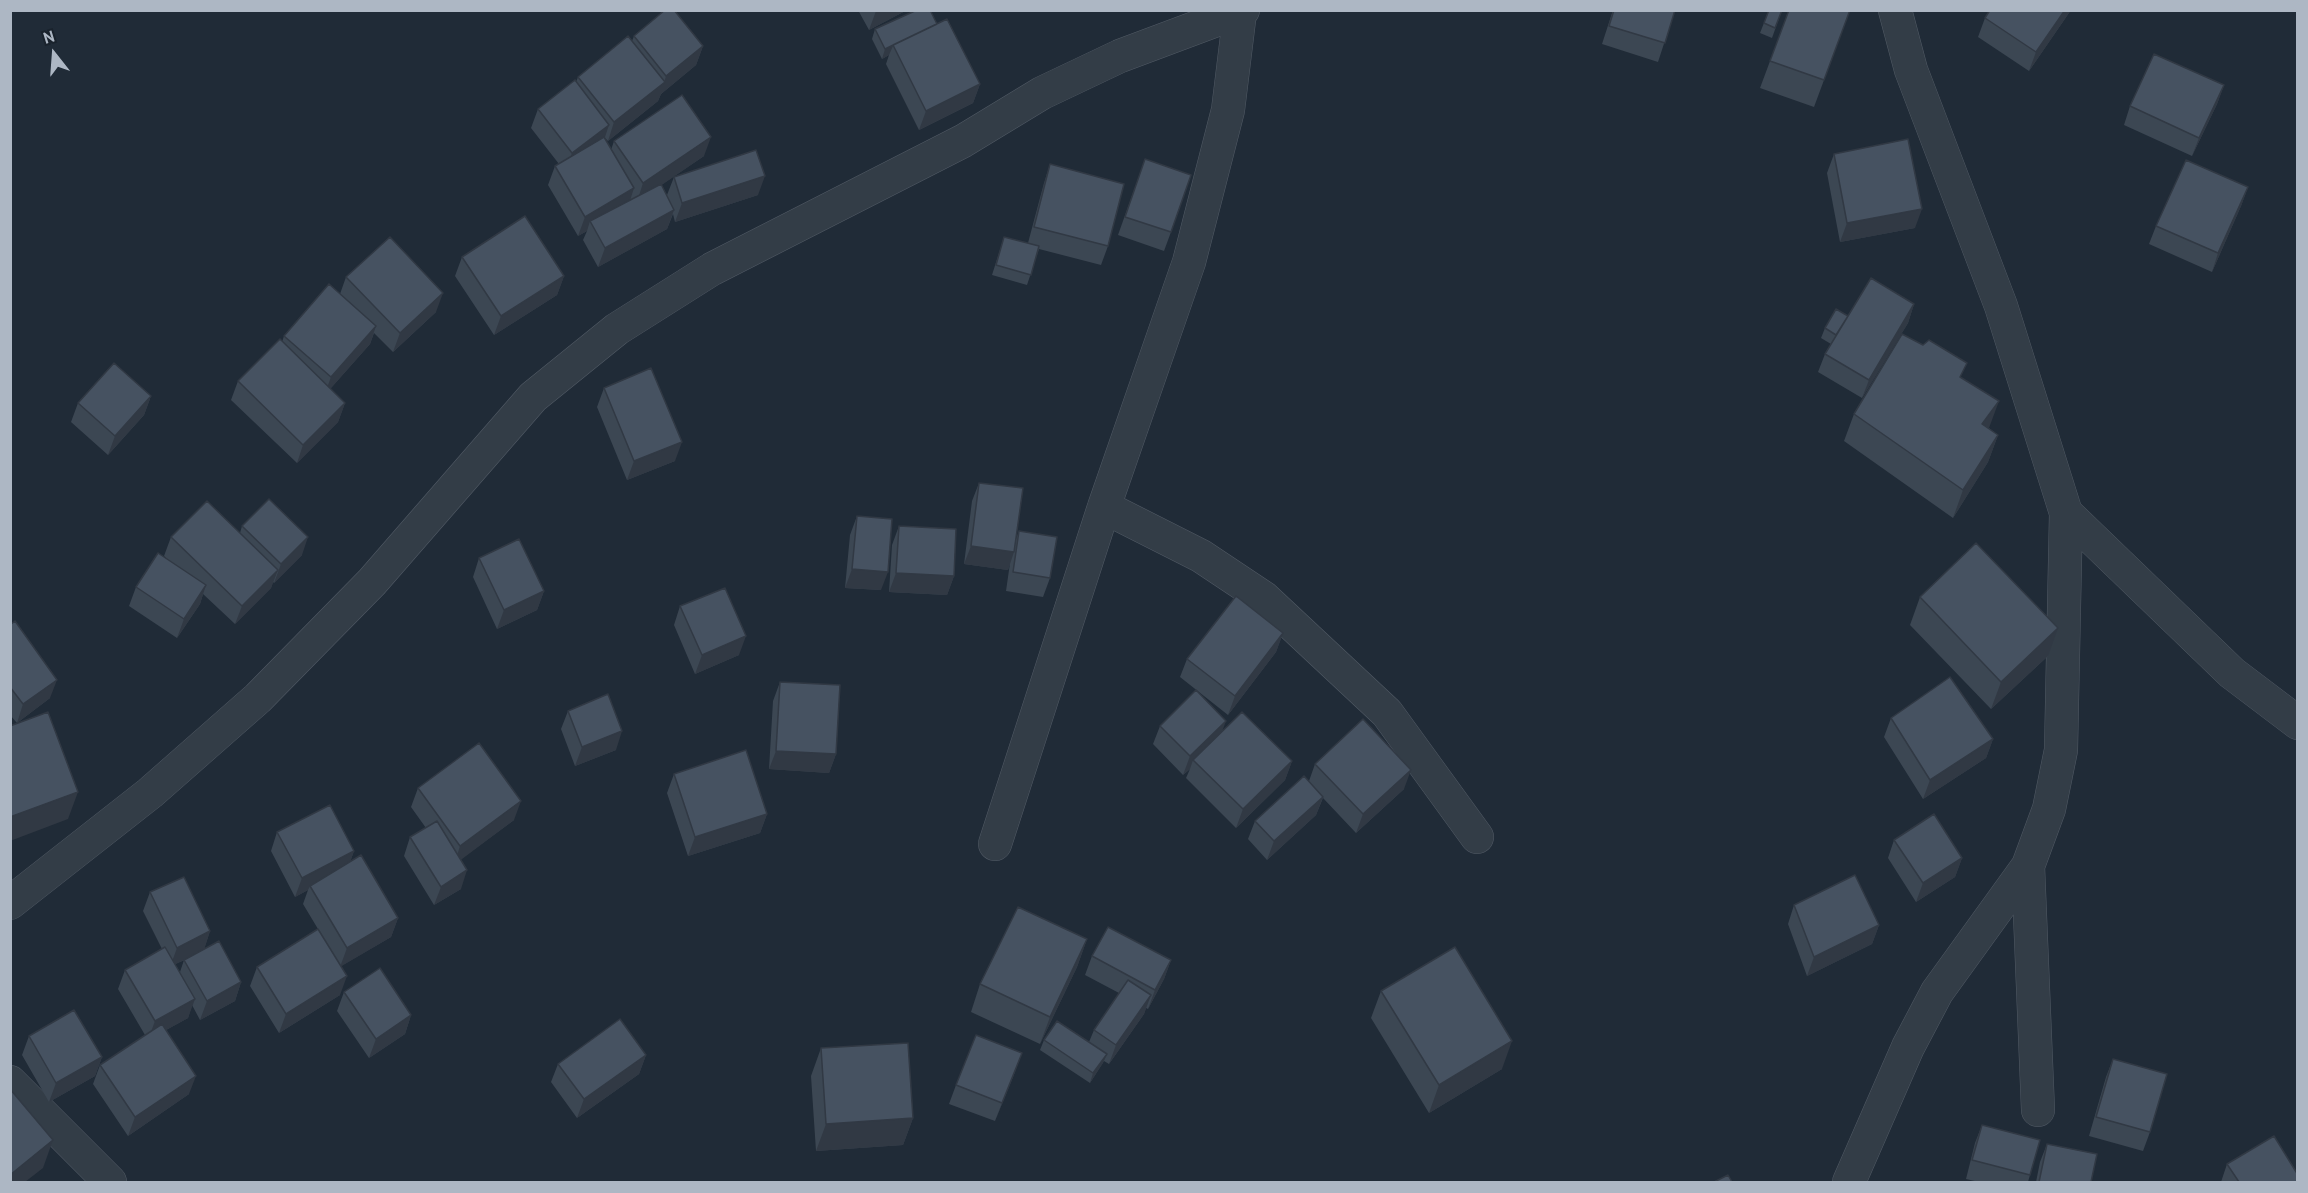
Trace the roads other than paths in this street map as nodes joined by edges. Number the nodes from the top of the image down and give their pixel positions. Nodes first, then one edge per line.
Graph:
1 (1895, 10) edge
2 (1241, 11) edge
3 (1104, 507) junction
4 (2066, 513) junction
5 (2298, 723) edge
6 (1477, 837) dead end
7 (995, 844) dead end
8 (2028, 866) junction
9 (10, 903) edge
10 (10, 1082) edge
11 (2038, 1110) dead end
12 (110, 1182) edge
13 (1849, 1182) edge

1 - 4 street
2 - 3 street
2 - 9 street
3 - 6 street
3 - 7 street
4 - 5 street
4 - 8 street
8 - 11 street
8 - 13 street
10 - 12 street

